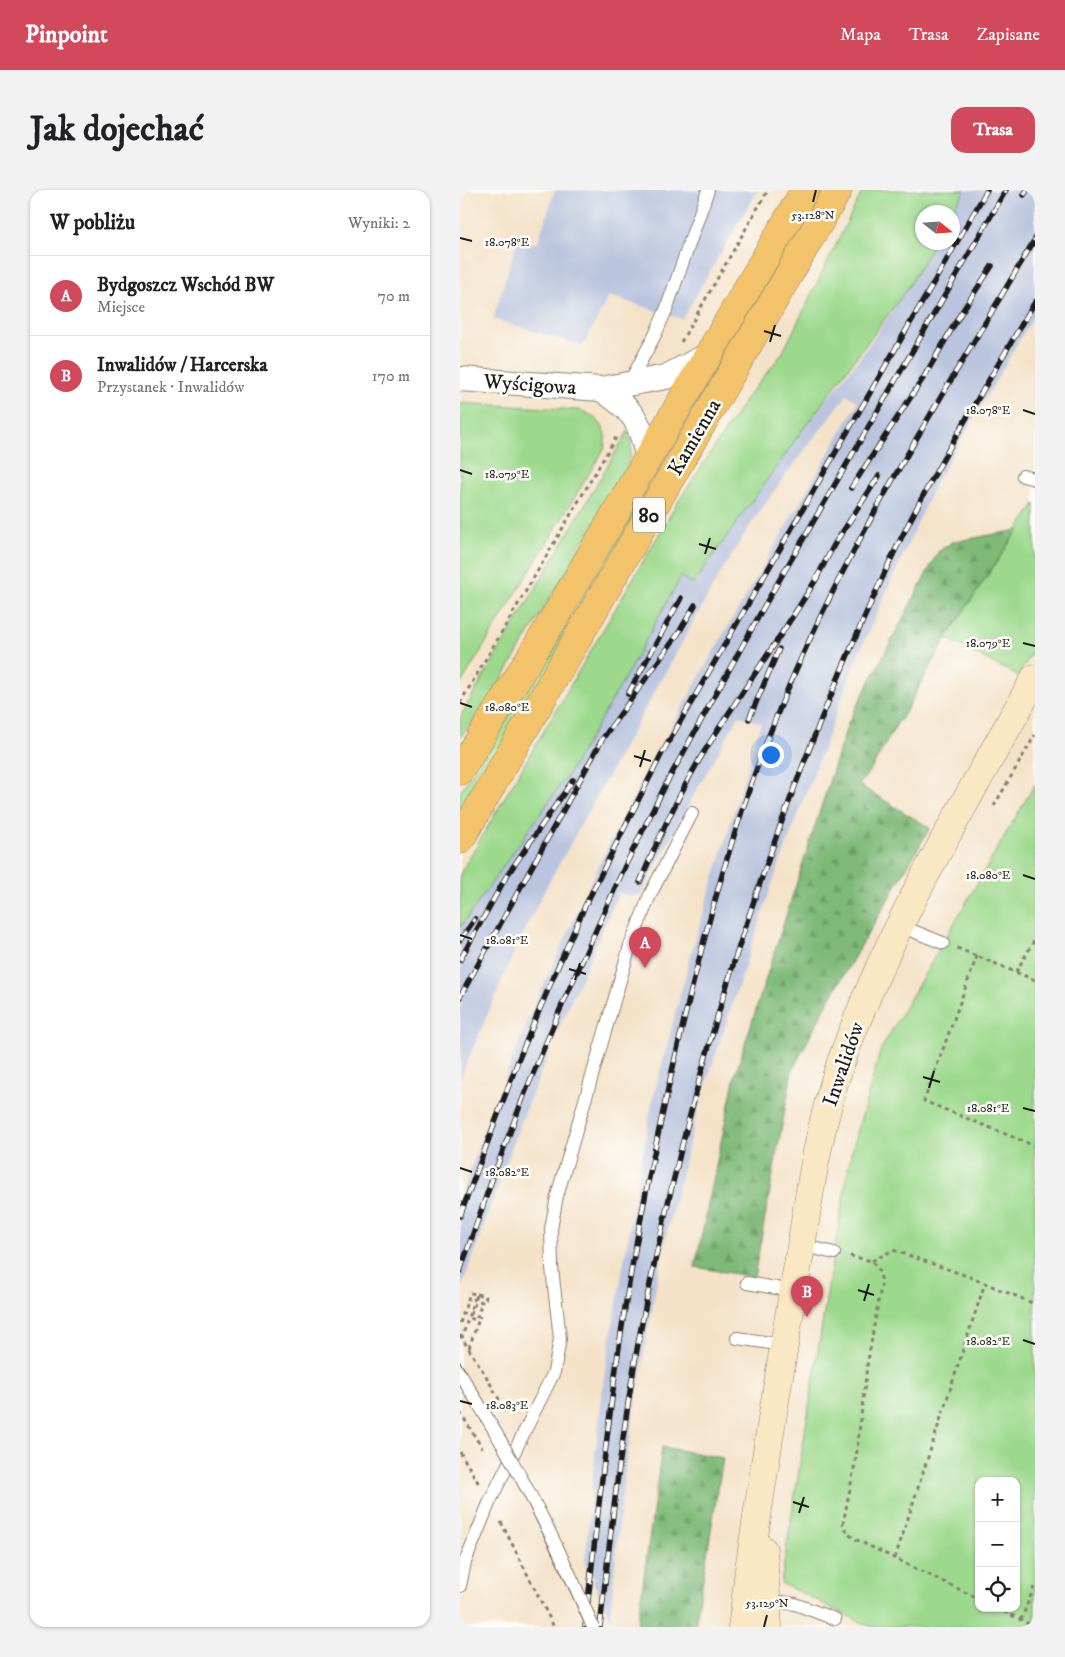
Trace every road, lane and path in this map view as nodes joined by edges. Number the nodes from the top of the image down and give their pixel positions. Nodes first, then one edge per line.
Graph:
1 (708, 190) edge
2 (768, 190) edge
3 (805, 190) edge
4 (838, 190) edge
5 (710, 354) junction
6 (666, 377) junction
7 (460, 379) edge
8 (628, 385) junction
9 (600, 389) junction
10 (634, 416) junction
11 (648, 460) junction
12 (1035, 678) edge
13 (460, 703) edge
14 (1035, 735) edge
15 (469, 751) edge
16 (460, 771) edge
17 (992, 808) dead end
18 (692, 813) dead end
19 (460, 840) edge
20 (898, 925) junction
21 (1035, 938) edge
22 (943, 943) dead end
23 (1016, 972) junction
24 (1035, 980) edge
25 (1035, 1146) edge
26 (801, 1245) junction
27 (834, 1252) joint
28 (872, 1261) junction
29 (746, 1283) dead end
30 (985, 1283) junction
31 (793, 1291) junction
32 (477, 1294) junction
33 (1035, 1304) edge
34 (460, 1323) edge
35 (462, 1338) dead end
36 (737, 1338) dead end
37 (784, 1345) junction
38 (469, 1348) dead end
39 (460, 1374) edge
40 (460, 1452) edge
41 (761, 1489) junction
42 (490, 1501) junction
43 (895, 1558) junction
44 (1035, 1585) edge
45 (460, 1586) edge
46 (975, 1597) edge
47 (766, 1600) junction
48 (1006, 1612) edge
49 (836, 1619) dead end
50 (1021, 1620) junction
51 (554, 1627) edge
52 (593, 1627) edge
53 (742, 1627) edge
54 (768, 1627) edge
55 (1035, 1627) edge

1 - 8 lane
2 - 6 path
3 - 5 main road, Kamienna / 80
4 - 19 main road, Kamienna / 80
5 - 6 street, Wyścigowa
5 - 11 main road, Kamienna / 80
6 - 8 street, Wyścigowa
7 - 9 street, Wyścigowa
8 - 9 street, Wyścigowa
9 - 10 street, Wyścigowa
10 - 11 street, Wyścigowa
10 - 13 path
11 - 15 main road, Kamienna / 80
12 - 20 street, Inwalidów
14 - 17 path
15 - 16 main road, Kamienna / 80
18 - 42 lane
20 - 22 lane
20 - 26 street, Inwalidów
21 - 23 path
23 - 24 path
23 - 25 path
26 - 27 lane
26 - 31 street, Inwalidów
27 - 28 path
28 - 30 path
28 - 43 path
29 - 31 lane
30 - 33 path
30 - 43 path
31 - 37 street, Inwalidów
32 - 34 path
32 - 35 path
32 - 38 path
36 - 37 lane
37 - 41 street, Inwalidów
39 - 52 lane, bridge
40 - 42 path
41 - 47 street, Inwalidów
41 - 53 street, Inwalidów
42 - 45 lane
42 - 51 path
43 - 46 path
44 - 50 path
47 - 49 lane
47 - 54 street, Inwalidów
48 - 50 path
50 - 55 path

